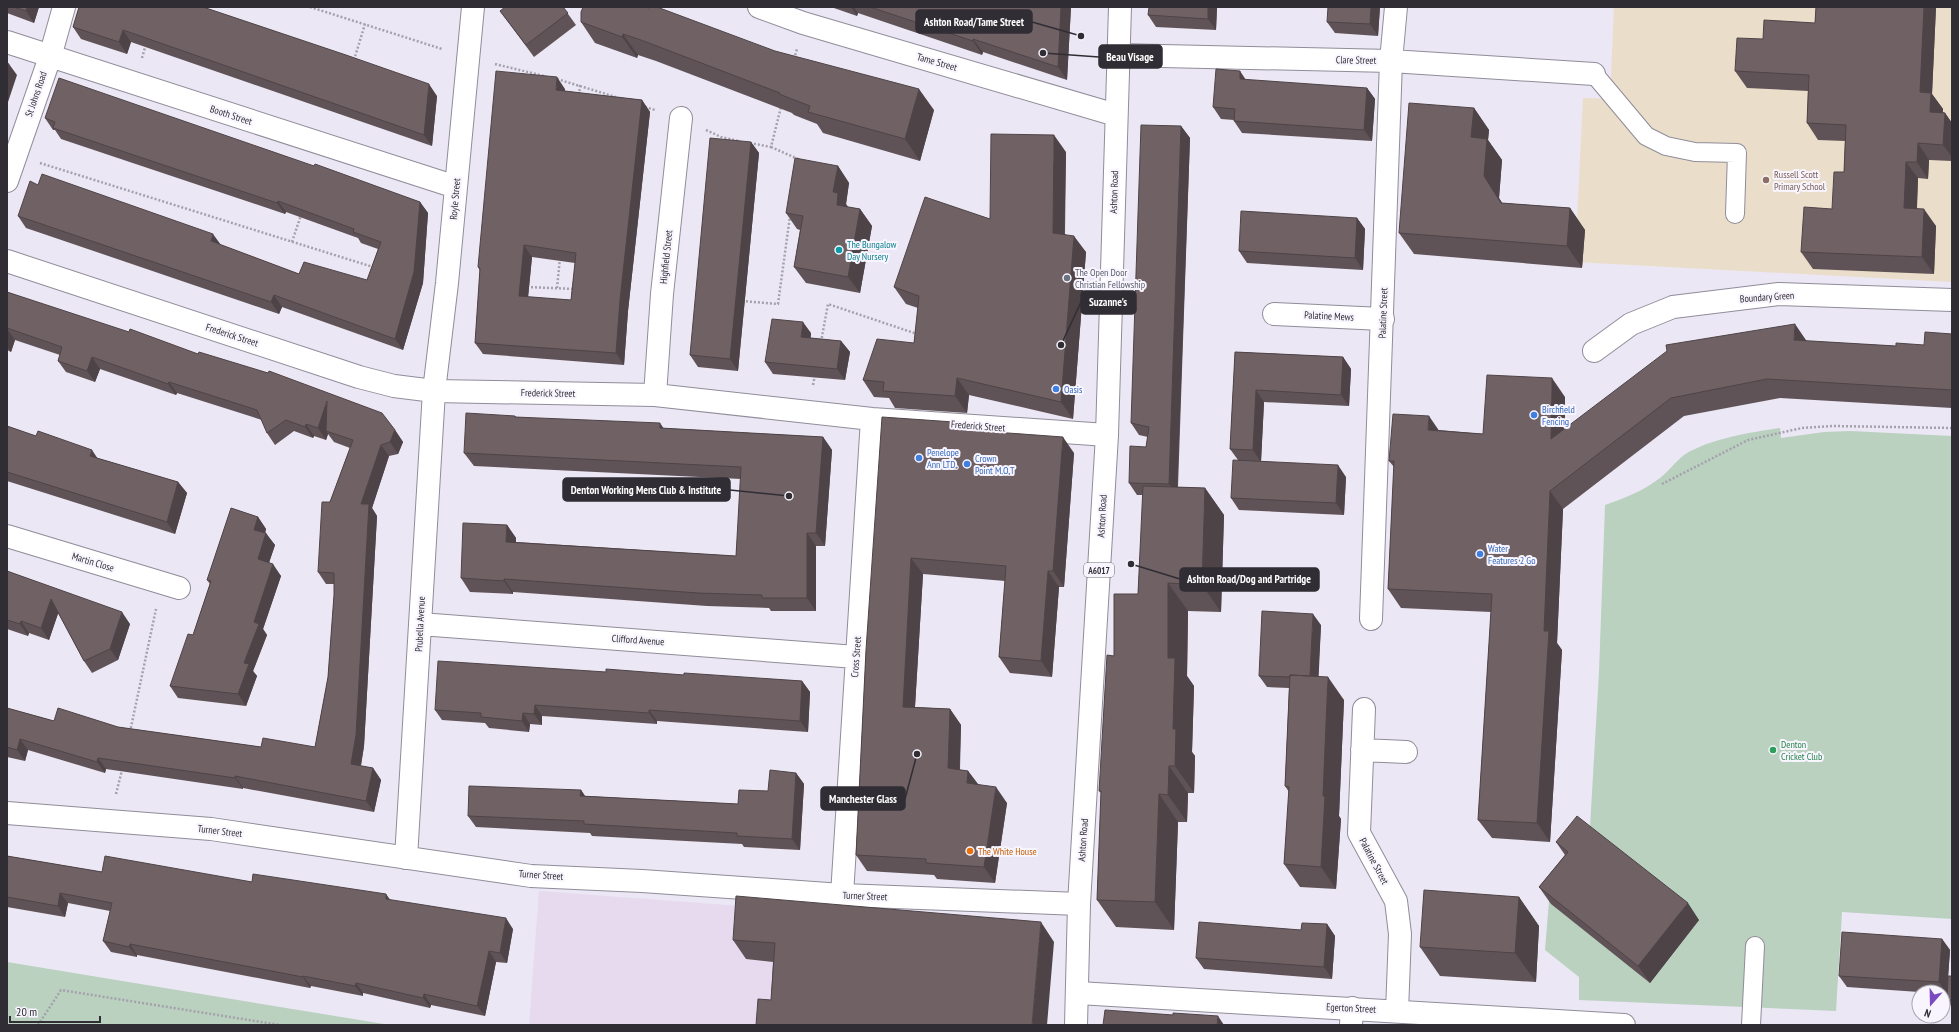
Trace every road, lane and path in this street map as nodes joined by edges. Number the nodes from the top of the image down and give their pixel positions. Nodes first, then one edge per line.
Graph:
1 (64, 7) edge
2 (310, 7) edge
3 (473, 7) edge
4 (759, 7) edge
5 (1120, 7) edge
6 (1396, 7) edge
7 (795, 13) edge
8 (365, 24) junction
9 (148, 40) edge
10 (7, 42) edge
11 (1118, 55) junction
12 (50, 57) junction
13 (468, 58) junction
14 (1391, 61) junction
15 (351, 67) edge
16 (1594, 74) joint
17 (134, 84) junction
18 (580, 85) dead end
19 (578, 100) edge
20 (1116, 115) junction
21 (681, 118) dead end
22 (771, 148) dead end
23 (15, 155) junction
24 (797, 167) edge
25 (7, 181) edge
26 (456, 187) junction
27 (791, 212) edge
28 (302, 213) edge
29 (1734, 214) dead end
30 (292, 242) junction
31 (560, 256) edge
32 (7, 261) edge
33 (374, 267) edge
34 (521, 286) edge
35 (557, 288) junction
36 (580, 289) edge
37 (1952, 300) edge
38 (740, 301) dead end
39 (1274, 314) dead end
40 (1383, 319) junction
41 (924, 337) edge
42 (821, 343) edge
43 (1594, 351) dead end
44 (815, 374) edge
45 (434, 390) junction
46 (655, 395) junction
47 (808, 412) junction
48 (872, 419) junction
49 (1952, 428) edge
50 (1107, 435) junction
51 (1662, 484) dead end
52 (7, 536) edge
53 (170, 586) joint
54 (1371, 618) dead end
55 (420, 624) junction
56 (856, 657) junction
57 (1364, 709) dead end
58 (129, 736) edge
59 (1362, 750) junction
60 (1406, 752) dead end
61 (122, 766) edge
62 (7, 813) edge
63 (111, 820) junction
64 (406, 858) junction
65 (842, 896) junction
66 (1079, 904) junction
67 (1755, 946) dead end
68 (1078, 993) junction
69 (1397, 1010) junction
70 (1351, 1017) edge
71 (38, 1025) edge
72 (280, 1025) edge
73 (1076, 1025) edge
74 (1624, 1025) edge
75 (1751, 1025) edge

1 - 12 main road, St Johns Road
2 - 8 path
3 - 13 main road, Royle Street
4 - 7 main road, Tame Street
5 - 11 main road, Ashton Road / A6017
6 - 14 main road, Palatine Street
7 - 20 main road, Tame Street
8 - 13 path
8 - 15 path
9 - 17 path
10 - 12 main road, Booth Street
11 - 14 main road, Clare Street
11 - 20 main road, Ashton Road / A6017
12 - 17 main road, Booth Street
12 - 23 main road, St Johns Road
13 - 26 main road, Royle Street
14 - 16 main road, Clare Street
14 - 40 main road, Palatine Street
16 - 29 lane
17 - 26 main road, Booth Street
18 - 19 path
20 - 50 main road, Ashton Road / A6017
21 - 46 main road, Highfield Street
22 - 24 path
23 - 25 main road, St Johns Road
23 - 30 path
26 - 45 main road, Royle Street
27 - 38 path
28 - 30 path
30 - 33 path
31 - 35 path
32 - 45 main road, Frederick Street
34 - 35 path
35 - 36 path
37 - 43 main road, Boundary Green
39 - 40 main road, Palatine Mews
40 - 54 main road, Palatine Street
41 - 42 path
44 - 47 path
45 - 46 main road, Frederick Street
45 - 55 main road, Prubella Avenue
46 - 47 main road, Frederick Street
47 - 48 main road, Frederick Street
48 - 50 main road, Frederick Street
48 - 56 main road, Cross Street
49 - 51 path
50 - 66 main road, Ashton Road / A6017
52 - 53 main road, Martin Close
53 - 58 path
55 - 56 main road, Clifford Avenue
55 - 64 main road, Prubella Avenue
56 - 65 main road, Cross Street
57 - 59 main road, Palatine Street
59 - 60 main road
59 - 69 main road, Palatine Street
61 - 63 path
62 - 63 main road, Turner Street
63 - 64 main road, Turner Street
64 - 65 main road, Turner Street
65 - 66 main road, Turner Street
66 - 68 main road, Ashton Road / A6017
67 - 75 lane
68 - 70 main road, Egerton Street
68 - 73 main road, Ashton Road / A6017
69 - 70 main road, Egerton Street
69 - 74 main road, Egerton Street
71 - 72 path

